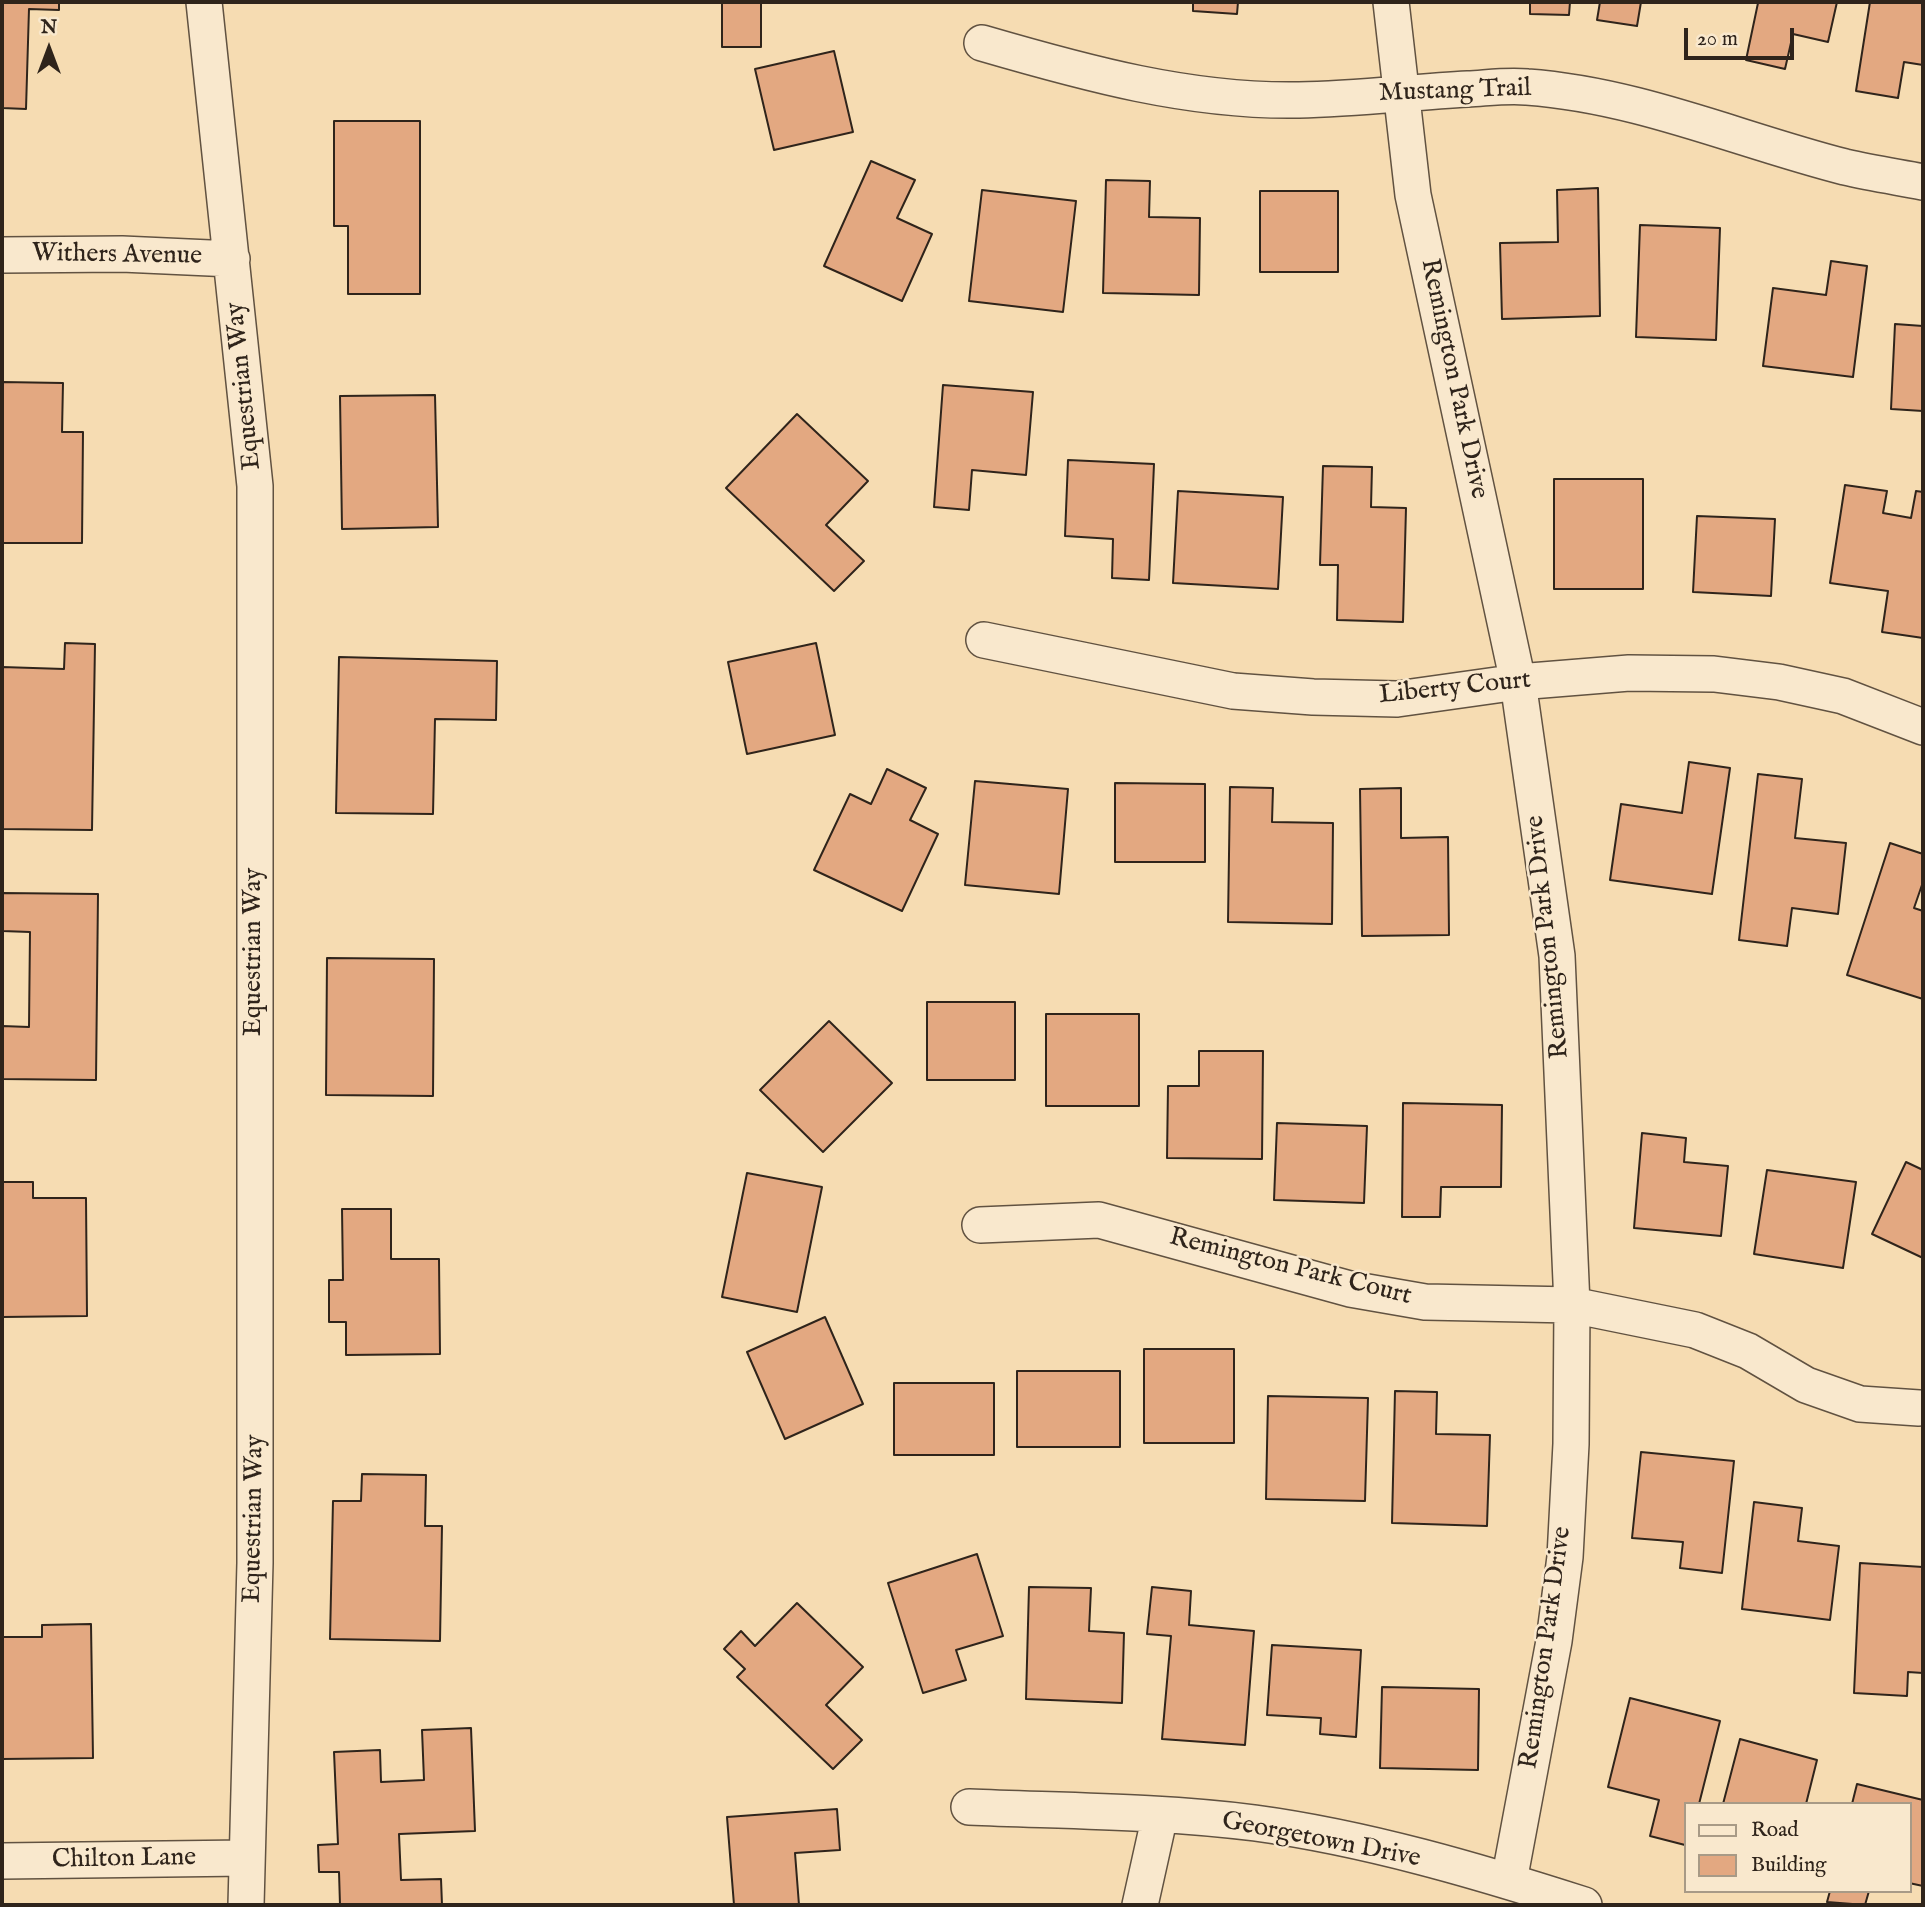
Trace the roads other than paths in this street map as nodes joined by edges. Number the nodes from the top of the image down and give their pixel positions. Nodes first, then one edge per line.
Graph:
1 (204, 2) edge
2 (1391, 2) edge
3 (982, 43) dead end
4 (1399, 93) junction
5 (1923, 182) edge
6 (2, 255) edge
7 (232, 259) junction
8 (984, 640) dead end
9 (1518, 682) junction
10 (1923, 727) edge
11 (980, 1225) dead end
12 (1572, 1304) junction
13 (1919, 1408) dead end
14 (969, 1807) dead end
15 (1160, 1815) junction
16 (246, 1858) junction
17 (2, 1861) edge
18 (1509, 1881) junction
19 (246, 1905) edge
20 (1140, 1905) edge
21 (1584, 1905) edge

1 - 7 street, Equestrian Way
2 - 4 street, Remington Park Drive
3 - 4 street, Mustang Trail
4 - 5 street, Mustang Trail
4 - 9 street, Remington Park Drive
6 - 7 street, Withers Avenue
7 - 16 street, Equestrian Way
8 - 9 street, Liberty Court
9 - 10 street, Liberty Court
9 - 12 street, Remington Park Drive
11 - 12 street, Remington Park Court
12 - 13 street, Remington Park Court
12 - 18 street, Remington Park Drive
14 - 15 street, Georgetown Drive
15 - 18 street, Georgetown Drive
15 - 20 street
16 - 17 street, Chilton Lane
16 - 19 street, Equestrian Way
18 - 21 street, Georgetown Drive

